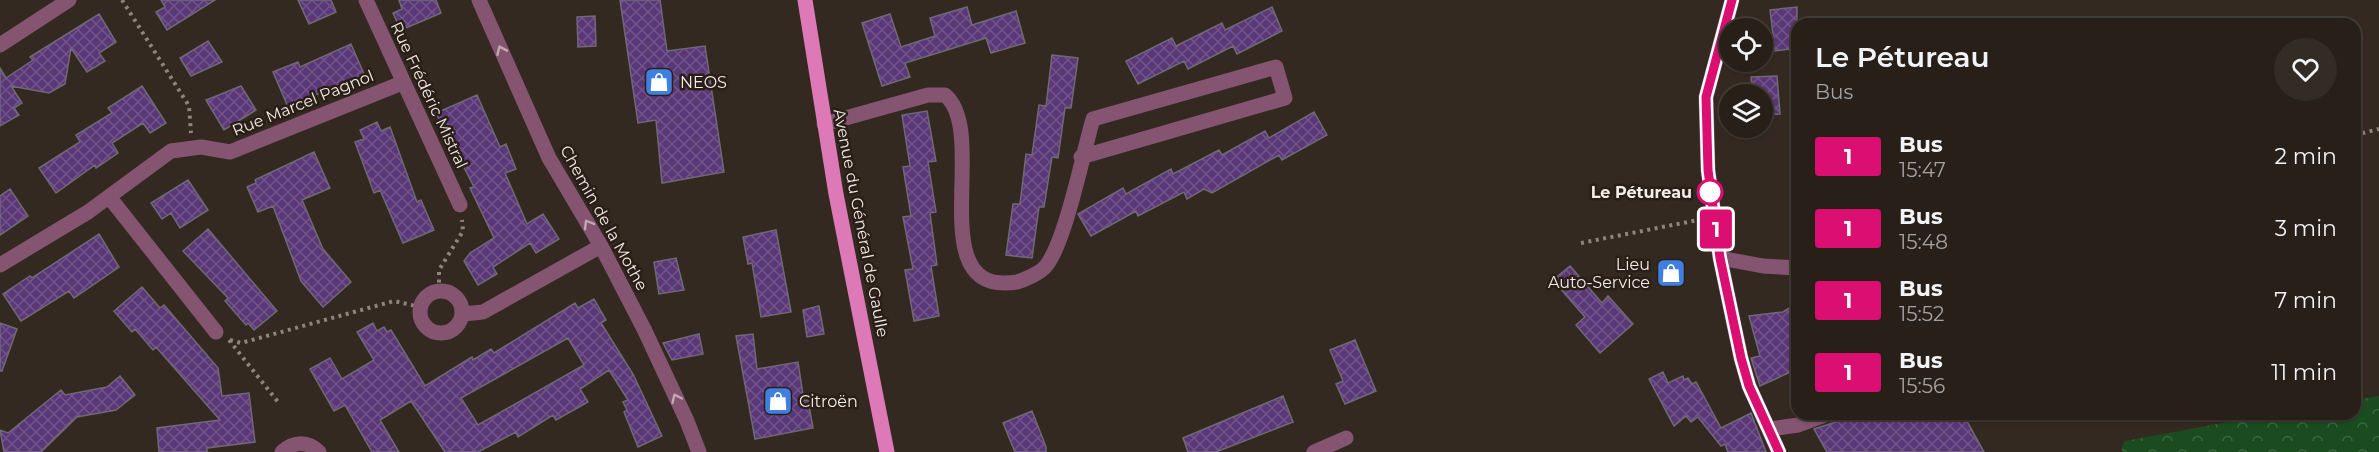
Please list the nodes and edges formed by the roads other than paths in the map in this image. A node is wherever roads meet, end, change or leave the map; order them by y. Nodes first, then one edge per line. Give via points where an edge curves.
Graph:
1 (69, 0) edge
2 (366, 0) edge
3 (479, 0) edge
4 (805, 0) edge
5 (1732, 0) edge
6 (0, 45) edge
7 (402, 83) junction
8 (824, 124) junction
9 (1082, 157) junction
10 (110, 198) junction
11 (460, 205) road end
12 (601, 246) junction
13 (1720, 258) junction
14 (0, 265) edge
15 (1791, 268) edge
16 (463, 314) junction
17 (222, 335) road end
18 (1812, 420) edge
19 (1770, 429) junction
20 (1346, 438) dead end
21 (282, 452) edge
22 (319, 452) edge
23 (699, 452) edge
24 (887, 452) edge
25 (1314, 452) edge
26 (1779, 452) edge

1 - 6 street
2 - 7 street, Rue Frédéric Mistral
12 -> 3 street, Chemin de la Mothe via 549,158
4 - 8 main road, Avenue du Général de Gaulle
5 - 13 street via 1706,97 1708,170
7 - 10 street, Rue Marcel Pagnol via 231,152 201,147 171,151
7 - 11 street, Rue Frédéric Mistral
8 - 9 street via 928,95 945,95 955,103 962,130 962,248 975,272 994,281 1018,282 1044,269 1056,250
8 - 24 main road, Avenue du Général de Gaulle
9 - 9 street via 1093,119 1276,67 1285,98
10 - 14 street, Rue Marcel Pagnol
10 - 17 street
12 - 16 street via 483,312
23 -> 12 street, Chemin de la Mothe
13 - 15 street
13 - 19 street via 1749,386
16 - 16 street via 457,297 439,290 427,296 420,307 422,321 438,333 451,331
18 - 19 street
19 - 26 street
20 - 25 street
21 - 22 street via 299,443

